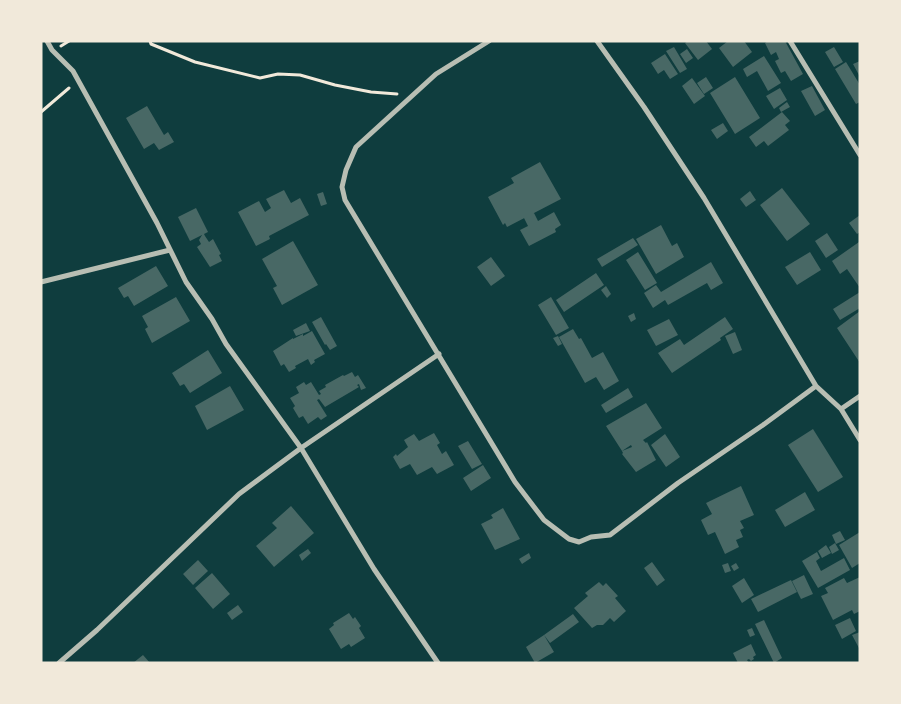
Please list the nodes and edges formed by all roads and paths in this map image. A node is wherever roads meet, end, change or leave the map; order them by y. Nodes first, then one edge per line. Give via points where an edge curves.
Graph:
1 (47, 41) edge
2 (150, 41) edge
3 (489, 41) edge
4 (597, 41) edge
5 (790, 41) edge
6 (77, 78) junction
7 (412, 95) junction
8 (41, 112) edge
9 (860, 155) edge
10 (170, 250) junction
11 (41, 282) edge
12 (439, 354) junction
13 (816, 386) junction
14 (860, 396) edge
15 (842, 408) junction
16 (860, 440) edge
17 (301, 448) junction
18 (59, 663) edge
19 (438, 663) edge

1 - 6 street
2 - 7 path via 150,44 195,62 260,78 278,74 300,75 370,92
3 - 7 street via 436,74
4 - 13 street via 704,198
5 - 9 street
6 - 8 path
6 - 10 street
7 - 12 street via 356,147 342,187 345,200
10 - 11 street
10 - 17 street via 186,282 226,344
12 - 13 street via 515,482 544,520 569,539 579,542 610,535
12 - 17 street
13 - 15 street
14 - 15 street
15 - 16 street
17 - 18 street via 239,494
17 - 19 street via 374,569

